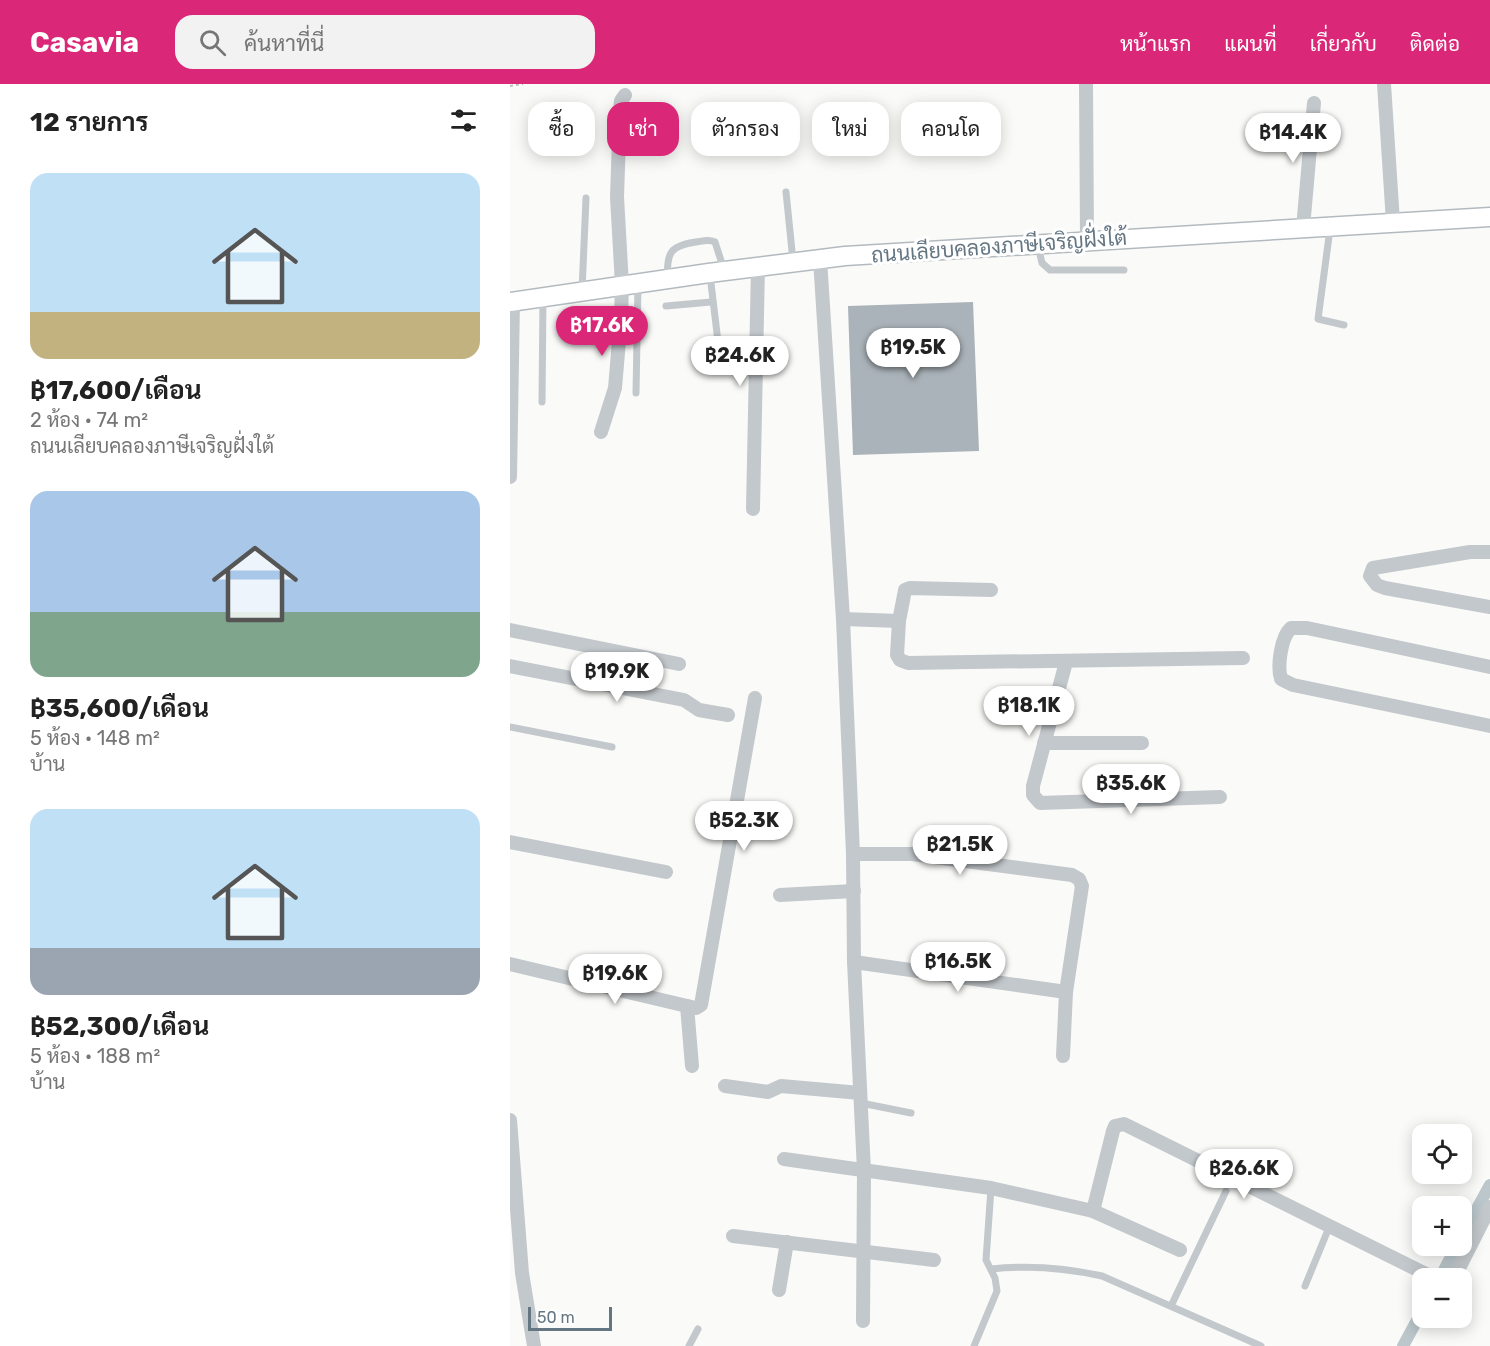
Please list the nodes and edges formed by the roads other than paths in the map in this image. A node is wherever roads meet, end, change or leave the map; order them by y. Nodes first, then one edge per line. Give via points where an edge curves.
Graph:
1 (1086, 84) edge
2 (1384, 84) edge
3 (625, 95) dead end
4 (1314, 103) dead end
5 (786, 192) dead end
6 (586, 198) dead end
7 (1490, 217) edge
8 (1393, 222) junction
9 (1330, 226) junction
10 (1303, 228) junction
11 (1087, 240) junction
12 (1037, 243) junction
13 (820, 260) junction
14 (793, 262) junction
15 (758, 266) junction
16 (1124, 270) dead end
17 (717, 272) junction
18 (667, 279) junction
19 (630, 284) junction
20 (582, 291) junction
21 (543, 297) junction
22 (512, 302) edge
23 (711, 302) junction
24 (666, 306) dead end
25 (1344, 325) dead end
26 (719, 350) dead end
27 (636, 393) dead end
28 (542, 402) dead end
29 (601, 432) dead end
30 (510, 477) edge
31 (753, 508) dead end
32 (1490, 552) edge
33 (991, 590) dead end
34 (1490, 607) edge
35 (843, 619) junction
36 (899, 621) junction
37 (510, 630) edge
38 (1243, 658) dead end
39 (1066, 662) junction
40 (679, 664) dead end
41 (510, 666) edge
42 (1490, 667) edge
43 (755, 698) dead end
44 (728, 715) dead end
45 (1490, 726) edge
46 (510, 727) edge
47 (1044, 743) junction
48 (1142, 743) dead end
49 (612, 747) dead end
50 (1220, 796) dead end
51 (510, 842) edge
52 (854, 854) junction
53 (666, 872) dead end
54 (854, 891) junction
55 (780, 895) dead end
56 (854, 963) junction
57 (510, 964) edge
58 (1066, 992) junction
59 (687, 1006) junction
60 (1062, 1056) dead end
61 (692, 1066) dead end
62 (725, 1086) dead end
63 (860, 1098) junction
64 (911, 1113) dead end
65 (510, 1120) edge
66 (784, 1159) dead end
67 (864, 1171) junction
68 (991, 1188) junction
69 (1226, 1191) dead end
70 (1490, 1207) edge
71 (1093, 1211) junction
72 (1330, 1226) junction
73 (733, 1236) dead end
74 (787, 1242) junction
75 (1180, 1250) dead end
76 (863, 1251) junction
77 (934, 1260) dead end
78 (1414, 1268) edge
79 (1459, 1268) edge
80 (991, 1269) junction
81 (1305, 1286) dead end
82 (779, 1290) dead end
83 (1171, 1306) junction
84 (863, 1321) dead end
85 (698, 1329) dead end
86 (534, 1346) edge
87 (689, 1346) edge
88 (974, 1346) edge
89 (1261, 1346) edge

1 - 11 street
2 - 8 street
3 - 19 street via 620,109 616,197
4 - 10 street
5 - 14 lane
6 - 20 lane
7 - 8 street, ถนนเลียบคลองภาษีเจริญฝั่งใต้
8 - 9 street, ถนนเลียบคลองภาษีเจริญฝั่งใต้
9 - 10 street, ถนนเลียบคลองภาษีเจริญฝั่งใต้
9 - 25 lane via 1318,319
10 - 11 street, ถนนเลียบคลองภาษีเจริญฝั่งใต้
11 - 12 street, ถนนเลียบคลองภาษีเจริญฝั่งใต้
12 - 13 street, ถนนเลียบคลองภาษีเจริญฝั่งใต้
12 - 16 lane via 1042,263 1050,270
13 - 14 street, ถนนเลียบคลองภาษีเจริญฝั่งใต้
13 - 35 street
14 - 15 street, ถนนเลียบคลองภาษีเจริญฝั่งใต้
15 - 17 street, ถนนเลียบคลองภาษีเจริญฝั่งใต้
15 - 31 street
17 - 18 street, ถนนเลียบคลองภาษีเจริญฝั่งใต้
17 - 18 lane via 716,242 692,242 674,247
17 - 23 lane
18 - 19 street, ถนนเลียบคลองภาษีเจริญฝั่งใต้
19 - 20 street, ถนนเลียบคลองภาษีเจริญฝั่งใต้
19 - 27 lane
19 - 29 street via 615,388
20 - 21 street, ถนนเลียบคลองภาษีเจริญฝั่งใต้
21 - 22 street, ถนนเลียบคลองภาษีเจริญฝั่งใต้
21 - 28 lane
22 - 30 street
23 - 24 lane
23 - 26 lane
32 - 34 street via 1373,568 1370,576 1385,588
33 - 36 street via 910,588 903,594
35 - 36 street
35 - 52 street
36 - 39 street via 897,655 908,663
37 - 40 street
38 - 39 street
39 - 47 street
41 - 44 street via 684,700 699,710
42 - 45 street via 1296,627 1285,637 1279,673 1293,685
43 - 59 street via 703,1000 696,1008
46 - 49 lane
47 - 48 street
47 - 50 street via 1033,786 1033,795 1040,802
51 - 53 street
52 - 54 street
52 - 58 street via 912,854 1079,879 1082,886
54 - 55 street
54 - 56 street
56 - 58 street
56 - 63 street
57 - 59 street
58 - 60 street
59 - 61 street
62 - 63 street via 768,1092 780,1086
63 - 64 lane
63 - 67 street
65 - 86 street via 522,1273
66 - 67 street
67 - 68 street
67 - 76 street
68 - 71 street
68 - 80 lane via 986,1260
69 - 83 lane
70 - 79 street
71 - 72 street via 1113,1131 1115,1126 1125,1124
71 - 75 street
72 - 78 street
72 - 81 lane
73 - 74 street
74 - 76 street
74 - 82 street
76 - 77 street
76 - 84 street
80 - 83 lane via 1035,1268 1102,1276
80 - 88 lane via 998,1291
83 - 89 lane
85 - 87 lane

